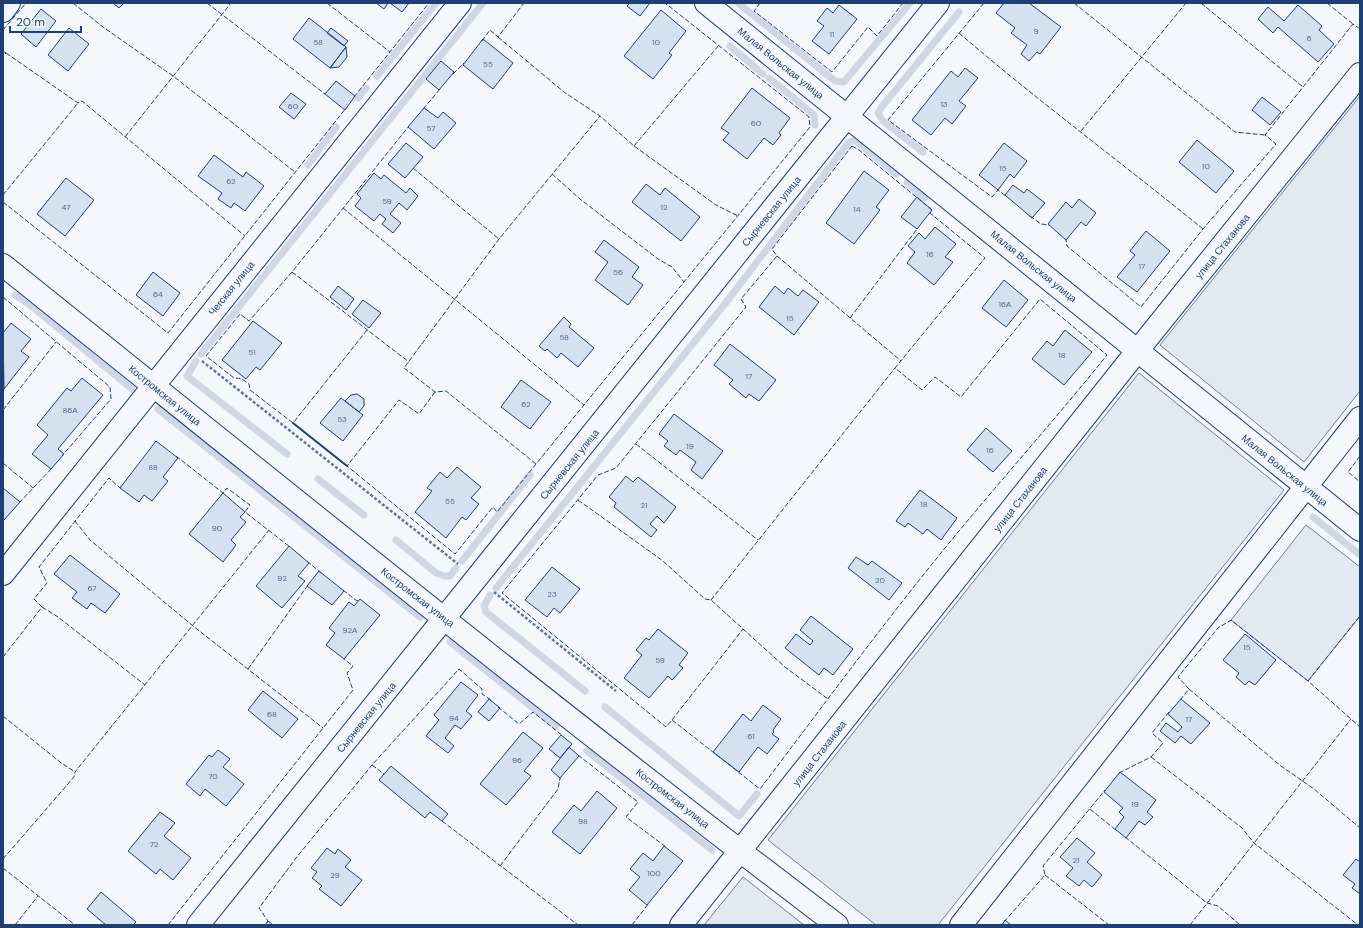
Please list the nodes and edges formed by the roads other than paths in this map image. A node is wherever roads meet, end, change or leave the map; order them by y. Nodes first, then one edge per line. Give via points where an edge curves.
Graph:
1 (9, 3) edge
2 (460, 3) edge
3 (706, 3) edge
4 (938, 3) edge
5 (3, 11) edge
6 (1360, 74) edge
7 (848, 116) junction
8 (3, 265) edge
9 (1138, 350) junction
10 (153, 386) junction
11 (1360, 418) edge
12 (1306, 486) junction
13 (1360, 530) edge
14 (3, 574) edge
15 (445, 618) junction
16 (740, 852) junction
17 (198, 925) edge
18 (681, 925) edge
19 (837, 925) edge
20 (961, 925) edge

1 - 5 street
2 - 10 street, Чегская улица
3 - 7 street, Малая Вольская улица
4 - 7 street, Сырневская улица
6 - 9 street, улица Стаханова
7 - 9 street, Малая Вольская улица
7 - 15 street, Сырневская улица
8 - 10 street, Костромская улица
9 - 12 street, Малая Вольская улица
9 - 16 street, улица Стаханова
10 - 14 street, Чегская улица
10 - 15 street, Костромская улица
11 - 12 street
12 - 13 street, Малая Вольская улица
12 - 20 street
15 - 16 street, Костромская улица
15 - 17 street, Сырневская улица
16 - 18 street, улица Стаханова
16 - 19 street, Костромская улица

